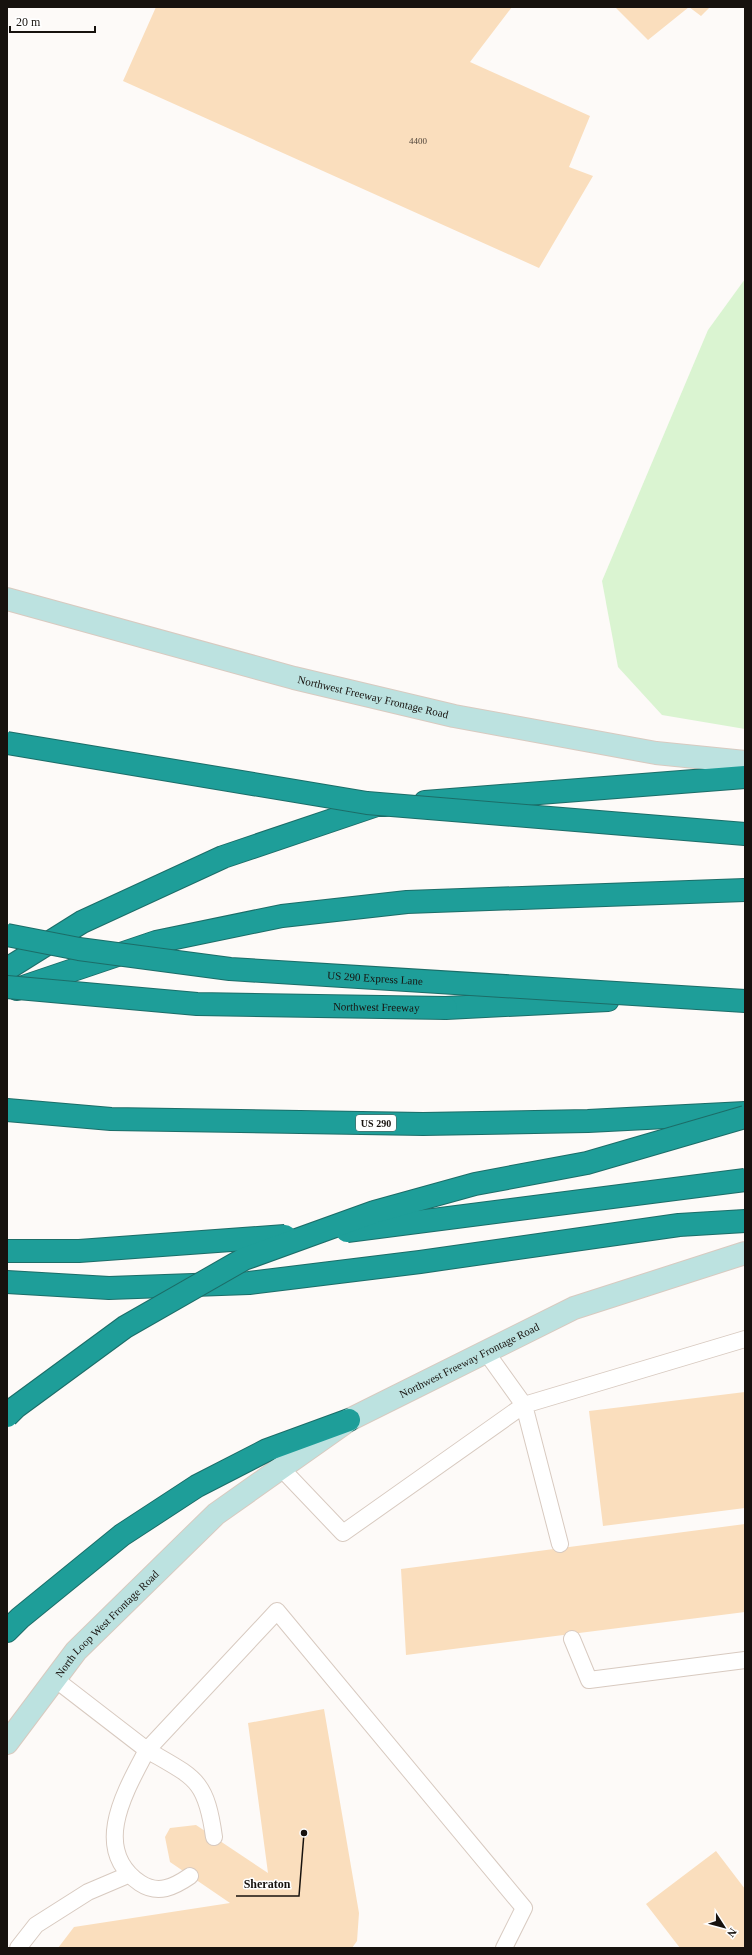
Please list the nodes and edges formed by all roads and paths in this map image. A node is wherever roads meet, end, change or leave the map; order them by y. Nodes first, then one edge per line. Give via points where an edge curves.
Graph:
1 (7, 599) edge
2 (7, 744) edge
3 (745, 762) edge
4 (745, 777) edge
5 (745, 834) edge
6 (745, 890) edge
7 (7, 934) edge
8 (7, 969) edge
9 (7, 987) edge
10 (745, 991) edge
11 (7, 993) edge
12 (745, 1001) edge
13 (7, 1110) edge
14 (745, 1113) edge
15 (745, 1117) edge
16 (745, 1180) edge
17 (745, 1221) edge
18 (7, 1251) edge
19 (745, 1253) edge
20 (7, 1282) edge
21 (745, 1339) edge
22 (486, 1352) junction
23 (524, 1405) junction
24 (7, 1416) edge
25 (349, 1420) junction
26 (281, 1468) junction
27 (216, 1514) joint
28 (560, 1544) dead end
29 (7, 1631) edge
30 (572, 1639) dead end
31 (745, 1660) edge
32 (55, 1679) junction
33 (7, 1743) edge
34 (147, 1750) junction
35 (214, 1837) dead end
36 (128, 1875) junction
37 (190, 1876) dead end
38 (18, 1948) edge
39 (504, 1948) edge

1 - 3 main road, Northwest Freeway Frontage Road via 294,678 454,716 656,753
2 - 5 highway, bridge via 367,803
4 - 8 highway via 377,805 222,857 82,922
6 - 11 highway via 406,902 282,916 156,942
7 - 12 highway, US 290 Express Lane, bridge via 78,949 230,969
9 - 10 highway, Northwest Freeway, bridge via 197,1004 446,1008 706,996
13 - 14 highway, US 290 via 111,1119 424,1124 588,1121
15 - 24 highway, bridge via 587,1163 475,1184 374,1212 244,1259 125,1327
16 - 18 highway, bridge via 357,1230 214,1243 79,1251
17 - 20 highway via 679,1225 420,1262 249,1283 109,1288
19 - 22 main road, Northwest Freeway Frontage Road via 574,1308
21 - 23 lane
22 - 23 lane
22 - 25 main road, Northwest Freeway Frontage Road
23 - 26 lane via 343,1533
23 - 28 lane
25 - 26 main road, Northwest Freeway Frontage Road
25 - 29 highway via 268,1450 197,1486 122,1535
26 - 27 main road, Northwest Freeway Frontage Road
27 - 32 main road, North Loop West Frontage Road via 76,1651
30 - 31 lane via 589,1680
32 - 33 main road, North Loop West Frontage Road
32 - 34 lane
34 - 35 lane via 187,1773 202,1789 210,1810
34 - 36 lane via 129,1784 116,1819 116,1853
34 - 39 lane via 277,1611 524,1908
36 - 37 lane via 147,1887 161,1889 175,1886
36 - 38 lane via 88,1892 36,1924

